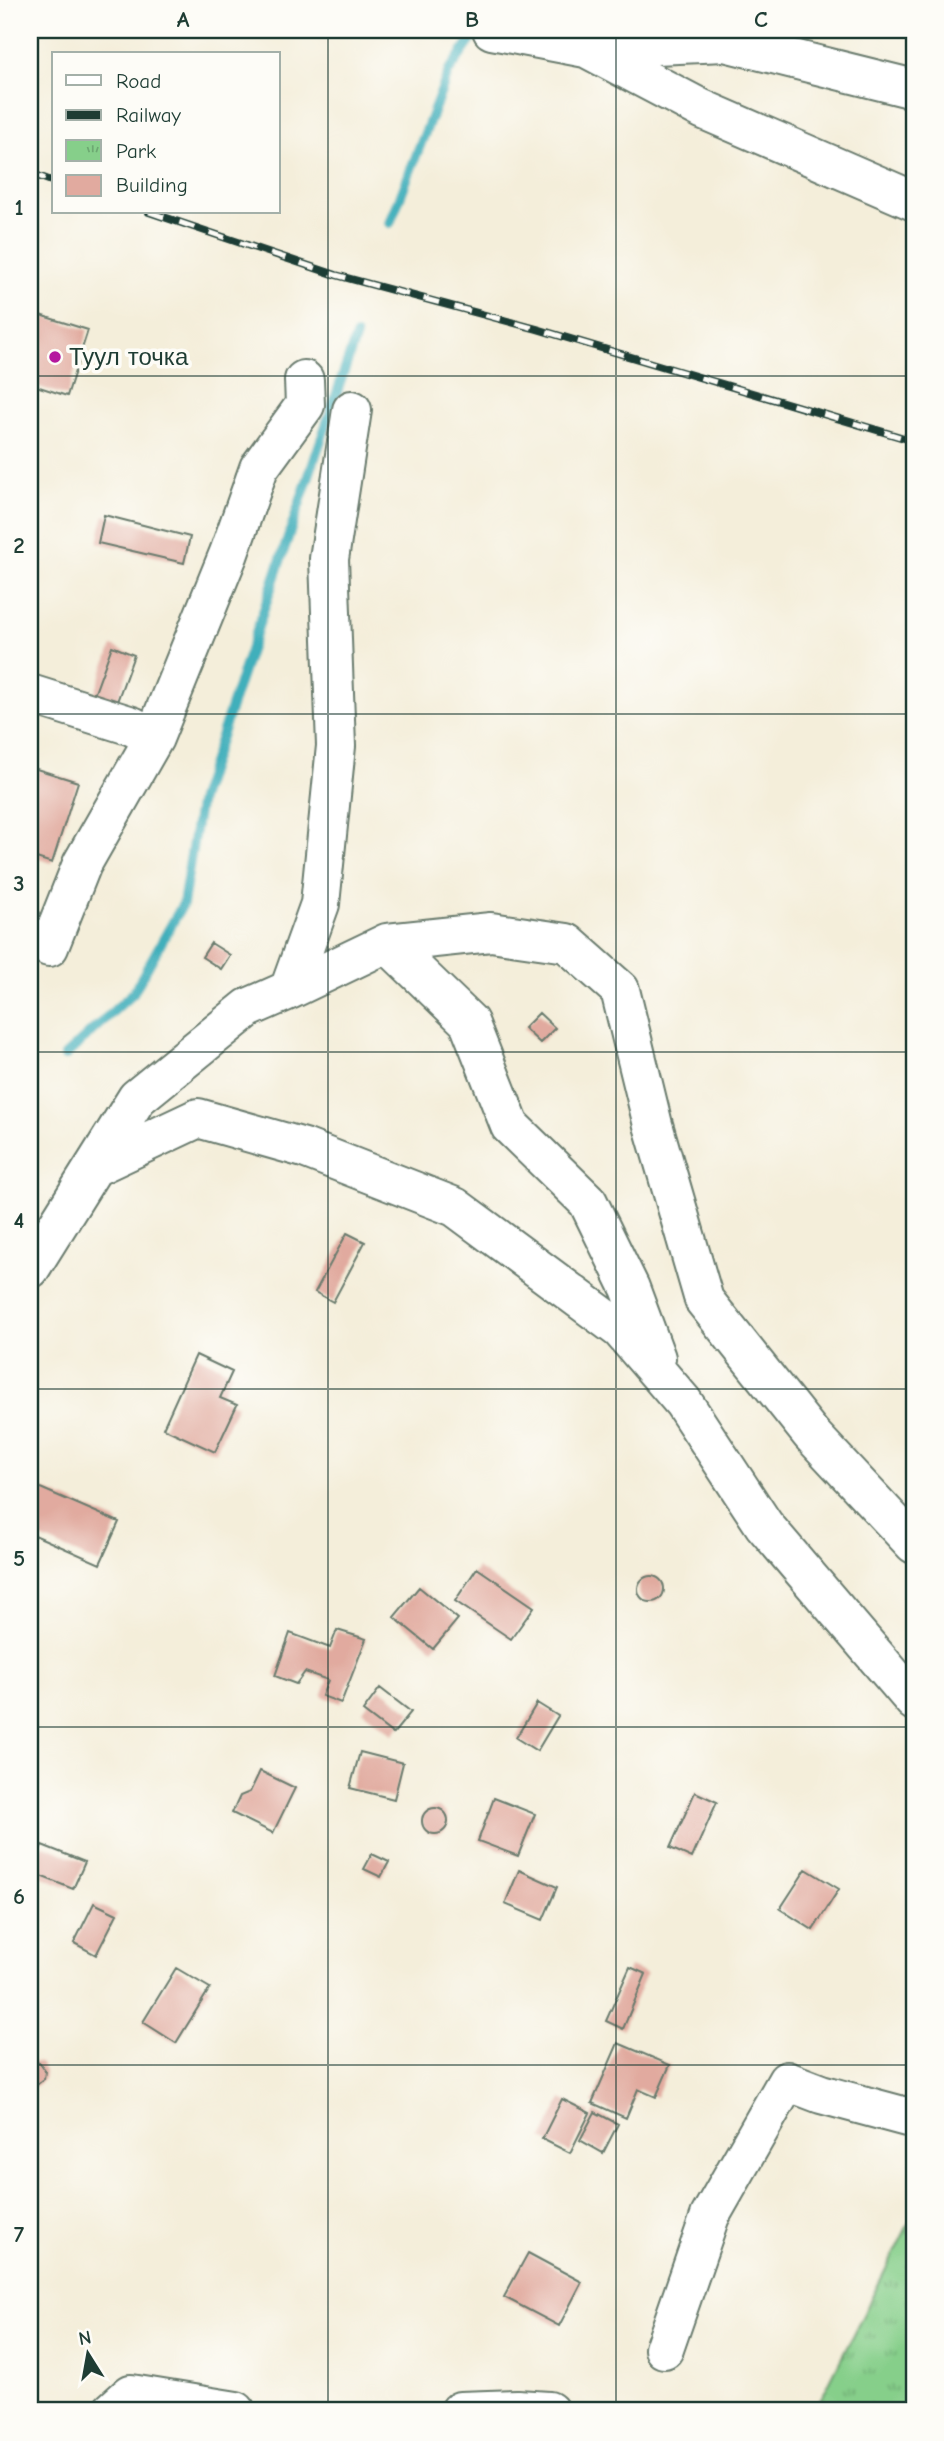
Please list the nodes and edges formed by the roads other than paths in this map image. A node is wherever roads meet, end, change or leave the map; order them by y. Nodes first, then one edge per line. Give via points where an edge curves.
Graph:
1 (495, 30) edge
2 (586, 48) junction
3 (914, 89) edge
4 (914, 201) edge
5 (304, 380) dead end
6 (352, 410) dead end
7 (30, 694) edge
8 (154, 738) junction
9 (387, 943) junction
10 (36, 948) edge
11 (289, 990) junction
12 (94, 1167) junction
13 (30, 1269) edge
14 (664, 1381) junction
15 (914, 1544) edge
16 (914, 1701) edge
17 (914, 2119) edge
18 (664, 2349) dead end
19 (112, 2411) edge
20 (236, 2411) edge
21 (460, 2411) edge
22 (549, 2411) edge

1 - 2 street
2 - 3 street via 725,42
2 - 4 street via 702,109
5 - 8 street via 305,405 259,468
6 - 11 street via 329,559 335,746 320,904
7 - 8 street via 132,726
8 - 10 street
9 - 11 street
9 - 14 street via 469,1022 510,1126 588,1202 630,1288
9 - 15 street via 491,932 567,943 620,990 704,1300 811,1434
11 - 12 street via 248,1008 137,1098
12 - 13 street
12 - 14 street via 198,1118 304,1148 455,1207 621,1331
14 - 16 street via 683,1402 764,1525
17 - 18 street via 787,2081 710,2216
19 - 20 street via 131,2394
21 - 22 street

